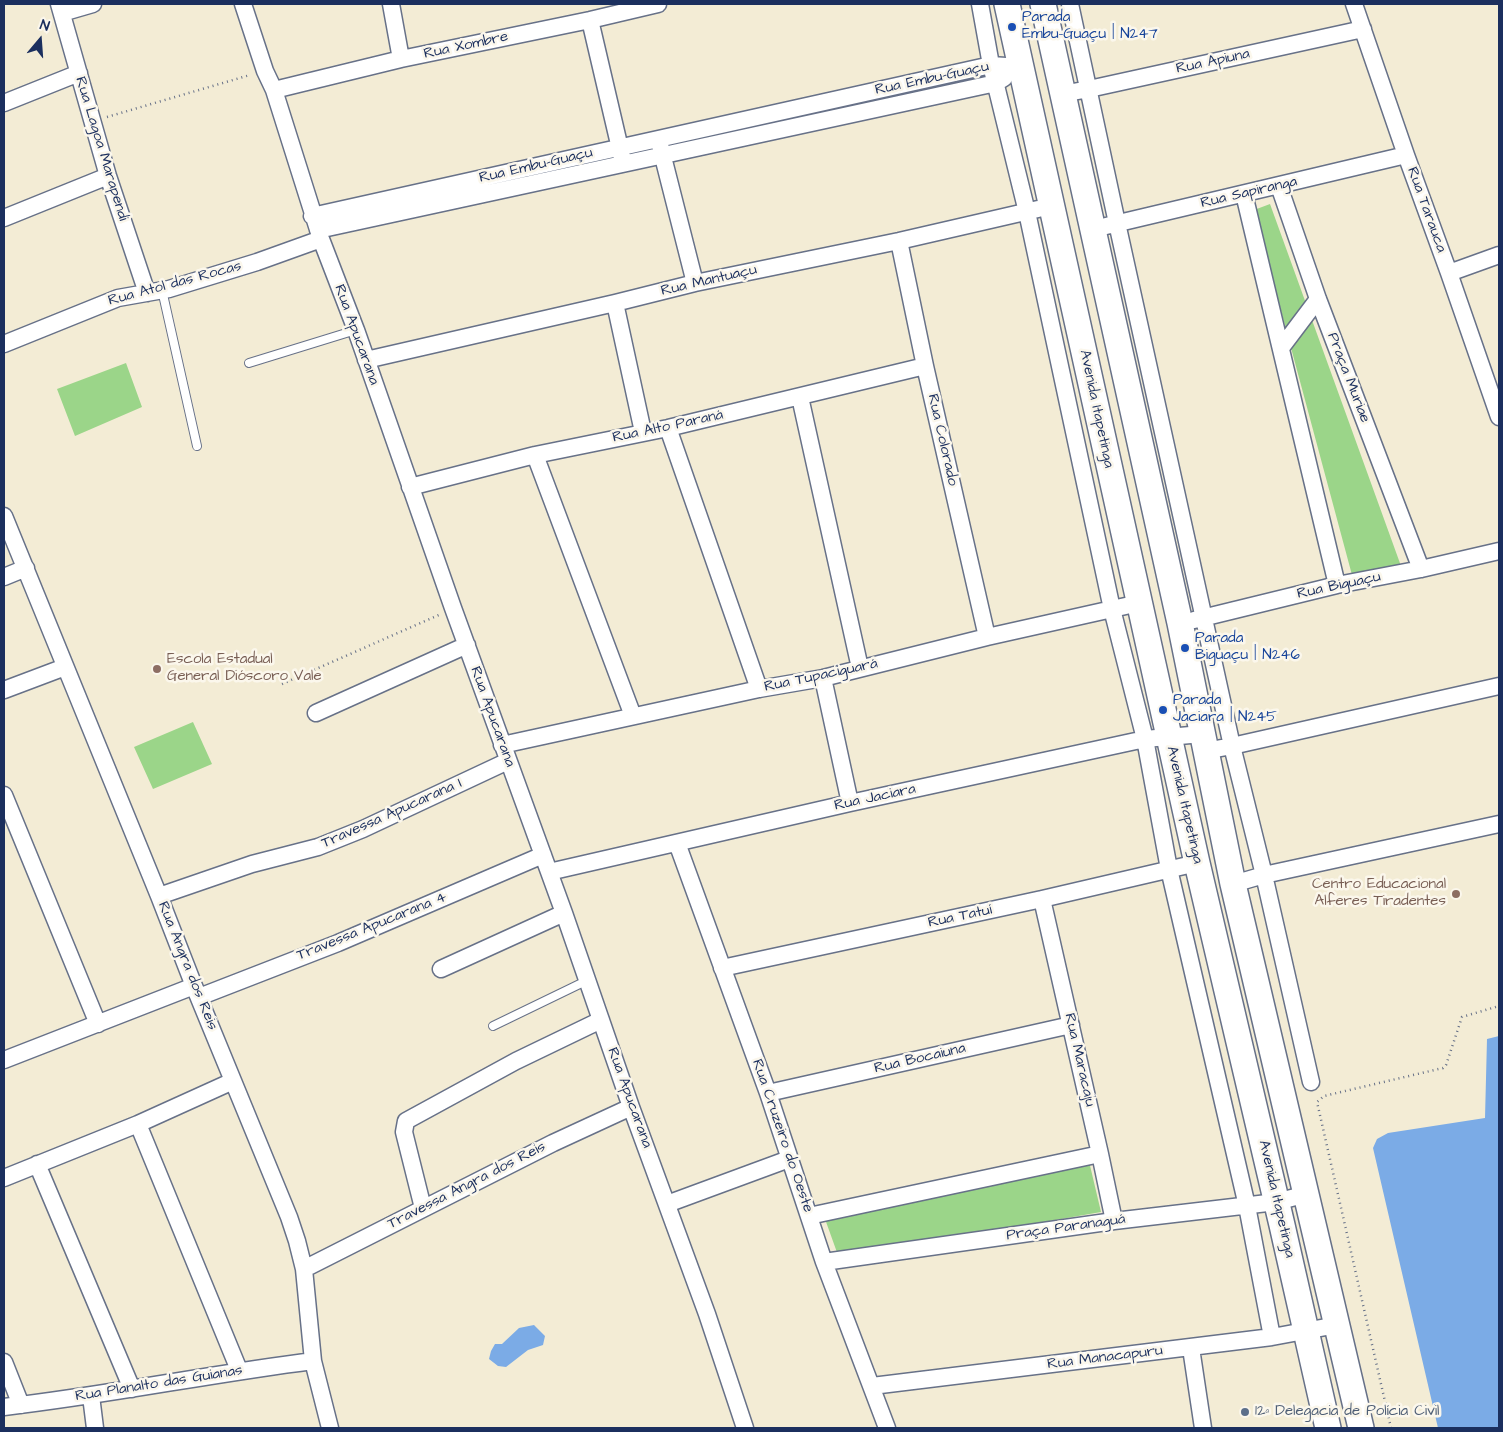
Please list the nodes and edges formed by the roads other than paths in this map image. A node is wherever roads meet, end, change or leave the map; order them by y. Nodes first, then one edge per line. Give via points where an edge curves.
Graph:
1 (93, 4) edge
2 (243, 4) edge
3 (391, 4) edge
4 (658, 4) edge
5 (980, 4) edge
6 (1007, 4) edge
7 (1043, 4) edge
8 (1070, 4) edge
9 (1354, 4) edge
10 (60, 8) edge
11 (590, 20) junction
12 (1363, 29) junction
13 (401, 59) junction
14 (1055, 60) junction
15 (991, 65) junction
16 (1021, 67) junction
17 (79, 73) junction
18 (996, 83) junction
19 (1089, 89) junction
20 (274, 90) junction
21 (1062, 94) junction
22 (4, 103) edge
23 (658, 138) junction
24 (620, 147) junction
25 (1406, 155) junction
26 (662, 156) junction
27 (624, 164) junction
28 (108, 176) junction
29 (1279, 186) junction
30 (1244, 194) junction
31 (1052, 206) junction
32 (1027, 212) junction
33 (4, 218) edge
34 (1117, 223) junction
35 (317, 228) junction
36 (1092, 230) junction
37 (899, 241) junction
38 (1499, 255) edge
39 (1449, 273) junction
40 (695, 283) junction
41 (154, 292) junction
42 (1318, 299) junction
43 (615, 303) junction
44 (356, 330) junction
45 (1116, 336) junction
46 (4, 344) edge
47 (1082, 344) junction
48 (1281, 348) junction
49 (366, 360) junction
50 (249, 363) dead end
51 (925, 366) junction
52 (800, 397) junction
53 (1499, 417) edge
54 (668, 428) junction
55 (643, 432) junction
56 (197, 446) dead end
57 (535, 455) junction
58 (410, 487) junction
59 (4, 516) edge
60 (1499, 551) edge
61 (26, 568) junction
62 (1421, 569) junction
63 (4, 577) edge
64 (1337, 585) junction
65 (1139, 603) junction
66 (1112, 609) junction
67 (1205, 619) junction
68 (1180, 623) junction
69 (987, 637) junction
70 (467, 645) junction
71 (65, 667) junction
72 (860, 668) junction
73 (823, 678) junction
74 (1499, 686) edge
75 (759, 689) junction
76 (4, 690) edge
77 (316, 713) dead end
78 (633, 716) junction
79 (1157, 738) junction
80 (1203, 743) junction
81 (1232, 746) junction
82 (505, 753) junction
83 (4, 795) edge
84 (850, 803) junction
85 (1499, 824) edge
86 (677, 843) junction
87 (543, 856) junction
88 (1197, 863) junction
89 (1170, 869) junction
90 (549, 872) junction
91 (1264, 876) junction
92 (1233, 884) junction
93 (159, 896) junction
94 (1042, 899) junction
95 (564, 913) junction
96 (722, 968) junction
97 (441, 969) dead end
98 (588, 980) junction
99 (196, 991) junction
100 (601, 1020) junction
101 (98, 1024) junction
102 (1072, 1025) junction
103 (492, 1026) dead end
104 (4, 1060) edge
105 (233, 1081) junction
106 (1311, 1082) dead end
107 (768, 1093) junction
108 (631, 1107) junction
109 (138, 1124) junction
110 (1100, 1154) junction
111 (789, 1159) junction
112 (37, 1164) junction
113 (4, 1178) edge
114 (1307, 1194) junction
115 (1276, 1202) junction
116 (667, 1204) junction
117 (1247, 1206) junction
118 (423, 1208) junction
119 (810, 1216) junction
120 (1114, 1221) junction
121 (824, 1262) junction
122 (304, 1269) junction
123 (1337, 1324) junction
124 (1306, 1332) junction
125 (1272, 1337) junction
126 (1191, 1348) junction
127 (313, 1361) junction
128 (4, 1362) edge
129 (239, 1370) junction
130 (872, 1386) junction
131 (132, 1389) junction
132 (90, 1396) junction
133 (21, 1405) junction
134 (4, 1407) edge
135 (95, 1428) edge
136 (330, 1428) edge
137 (745, 1428) edge
138 (887, 1428) edge
139 (1203, 1428) edge
140 (1328, 1428) edge
141 (1361, 1428) edge

1 - 10 street
2 - 20 street, Rua Apucarana
3 - 13 street
4 - 11 street, Rua Xombre
5 - 15 street, Avenida Itapetinga
6 - 16 main road, Avenida Itapetinga
7 - 14 main road, Avenida Itapetinga
8 - 19 street
9 - 12 street, Rua Tarauca
10 - 17 street, Rua Lagoa Marapendi
11 - 13 street, Rua Xombre
11 - 24 street
12 - 19 street, Rua Apiuna
12 - 25 street, Rua Tarauca
13 - 20 street, Rua Xombre
14 - 16 main road
14 - 21 main road, Avenida Itapetinga
15 - 16 street, Rua Embu-Guaçu
15 - 18 street, Avenida Itapetinga
15 - 23 street, Rua Embu-Guaçu
16 - 18 street, Rua Embu-Guaçu
16 - 31 main road, Avenida Itapetinga
17 - 22 street
17 - 28 street, Rua Lagoa Marapendi
18 - 26 street, Rua Embu-Guaçu
18 - 32 street, Avenida Itapetinga
19 - 21 street, Rua Apiuna
19 - 34 street
20 - 35 street, Rua Apucarana
21 - 36 main road, Avenida Itapetinga
23 - 24 street, Rua Embu-Guaçu
23 - 26 street
24 - 27 street
24 - 35 street, Rua Embu-Guaçu
25 - 29 street, Rua Sapiranga
25 - 39 street, Rua Tarauca
26 - 27 street, Rua Embu-Guaçu
26 - 40 street
27 - 35 street, Rua Embu-Guaçu
28 - 33 street
28 - 41 street, Rua Lagoa Marapendi
29 - 30 street, Rua Sapiranga
29 - 42 street, Praça Muriae
30 - 34 street, Rua Sapiranga
30 - 48 street
31 - 32 street, Rua Mantuaçu
31 - 47 main road, Avenida Itapetinga
32 - 37 street, Rua Mantuaçu
32 - 66 street, Avenida Itapetinga
34 - 36 street, Rua Sapiranga
34 - 67 street
35 - 41 street, Rua Atol das Rocas via 257,262
35 - 44 street, Rua Apucarana
36 - 45 main road, Avenida Itapetinga
37 - 40 street, Rua Mantuaçu
37 - 51 street, Rua Colorado
38 - 39 street
39 - 53 street, Rua Tarauca
40 - 43 street, Rua Mantuaçu
41 - 46 street, Rua Atol das Rocas via 118,298
41 - 56 lane
42 - 48 street
42 - 62 street, Praça Muriae
43 - 49 street, Rua Mantuaçu
43 - 55 street
44 - 49 street, Rua Apucarana
44 - 50 lane
45 - 47 main road
45 - 68 main road, Avenida Itapetinga
47 - 65 main road, Avenida Itapetinga
48 - 64 street
49 - 58 street, Rua Apucarana
51 - 52 street, Rua Alto Paraná
51 - 69 street, Rua Colorado
52 - 54 street, Rua Alto Paraná
52 - 72 street
54 - 55 street, Rua Alto Paraná
54 - 75 street
55 - 57 street, Rua Alto Paraná
57 - 58 street, Rua Alto Paraná
57 - 78 street
58 - 70 street, Rua Apucarana
59 - 61 street, Rua Angra dos Reis
60 - 62 street, Rua Biguaçu
61 - 63 street
61 - 71 street, Rua Angra dos Reis
62 - 64 street, Rua Biguaçu
64 - 67 street, Rua Biguaçu
65 - 66 street, Rua Tupaciguará
65 - 79 main road, Avenida Itapetinga
66 - 69 street, Rua Tupaciguará
66 - 79 street, Avenida Itapetinga
67 - 68 street, Rua Biguaçu
67 - 81 street
68 - 80 main road, Avenida Itapetinga
69 - 72 street, Rua Tupaciguará
70 - 77 street
70 - 82 street, Rua Apucarana
71 - 76 street
71 - 93 street, Rua Angra dos Reis
72 - 73 street, Rua Tupaciguará
73 - 75 street, Rua Tupaciguará
73 - 84 street
74 - 81 street, Rua Jaciara
75 - 78 street, Rua Tupaciguará
78 - 82 street, Rua Tupaciguará
79 - 80 street, Rua Jaciara
79 - 84 street, Rua Jaciara
79 - 88 main road, Avenida Itapetinga
79 - 89 street, Avenida Itapetinga
80 - 81 street, Rua Jaciara
80 - 92 main road, Avenida Itapetinga
81 - 91 street
82 - 87 street, Rua Apucarana
82 - 93 street, Travessa Apucarana I via 363,829 318,847 252,864
83 - 101 street
84 - 86 street, Rua Jaciara
85 - 91 street
86 - 90 street, Rua Jaciara
86 - 96 street, Rua Cruzeiro do Oeste
87 - 90 street, Rua Apucarana
87 - 99 street, Travessa Apucarana 4 via 338,942
88 - 89 street, Rua Tatuí
88 - 115 main road, Avenida Itapetinga
89 - 94 street, Rua Tatuí
89 - 117 street, Avenida Itapetinga
90 - 95 street, Rua Apucarana
91 - 92 street
91 - 106 street
92 - 114 main road, Avenida Itapetinga
93 - 99 street, Rua Angra dos Reis
94 - 96 street, Rua Tatuí
94 - 102 street, Rua Maracaju
95 - 97 street
95 - 98 street, Rua Apucarana
96 - 107 street, Rua Cruzeiro do Oeste
98 - 100 street, Rua Apucarana
98 - 103 lane
99 - 101 street, Travessa Apucarana 4
99 - 105 street, Rua Angra dos Reis
100 - 108 street, Rua Apucarana
100 - 118 street via 408,1119 404,1132
101 - 104 street, Travessa Apucarana 4
102 - 107 street, Rua Bocaiuna
102 - 110 street, Rua Maracaju
105 - 109 street
105 - 122 street, Rua Angra dos Reis via 289,1217
107 - 111 street, Rua Cruzeiro do Oeste
108 - 116 street, Rua Apucarana
108 - 118 street, Travessa Angra dos Reis
109 - 112 street
109 - 129 street
110 - 119 street
110 - 120 street, Rua Maracaju
111 - 116 street
111 - 119 street, Rua Cruzeiro do Oeste
112 - 113 street
112 - 131 street
114 - 115 street, Praça Paranaguá
114 - 123 main road, Avenida Itapetinga
115 - 117 street, Praça Paranaguá
115 - 124 main road, Avenida Itapetinga
116 - 137 street, Rua Apucarana
117 - 120 street, Praça Paranaguá
117 - 125 street, Avenida Itapetinga
118 - 122 street, Travessa Angra dos Reis
119 - 121 street, Rua Cruzeiro do Oeste
120 - 121 street, Praça Paranaguá
121 - 130 street, Rua Cruzeiro do Oeste
122 - 127 street, Rua Angra dos Reis
123 - 124 street, Rua Manacapuru
123 - 141 main road, Avenida Itapetinga
124 - 125 street, Rua Manacapuru
124 - 140 main road, Avenida Itapetinga
125 - 126 street, Rua Manacapuru
126 - 130 street, Rua Manacapuru
126 - 139 street
127 - 129 street, Rua Planalto das Guianas
127 - 136 street, Rua Angra dos Reis
128 - 133 street
129 - 131 street, Rua Planalto das Guianas
130 - 138 street, Rua Cruzeiro do Oeste
131 - 132 street, Rua Planalto das Guianas
132 - 133 street, Rua Planalto das Guianas
132 - 135 street
133 - 134 street, Rua Planalto das Guianas

